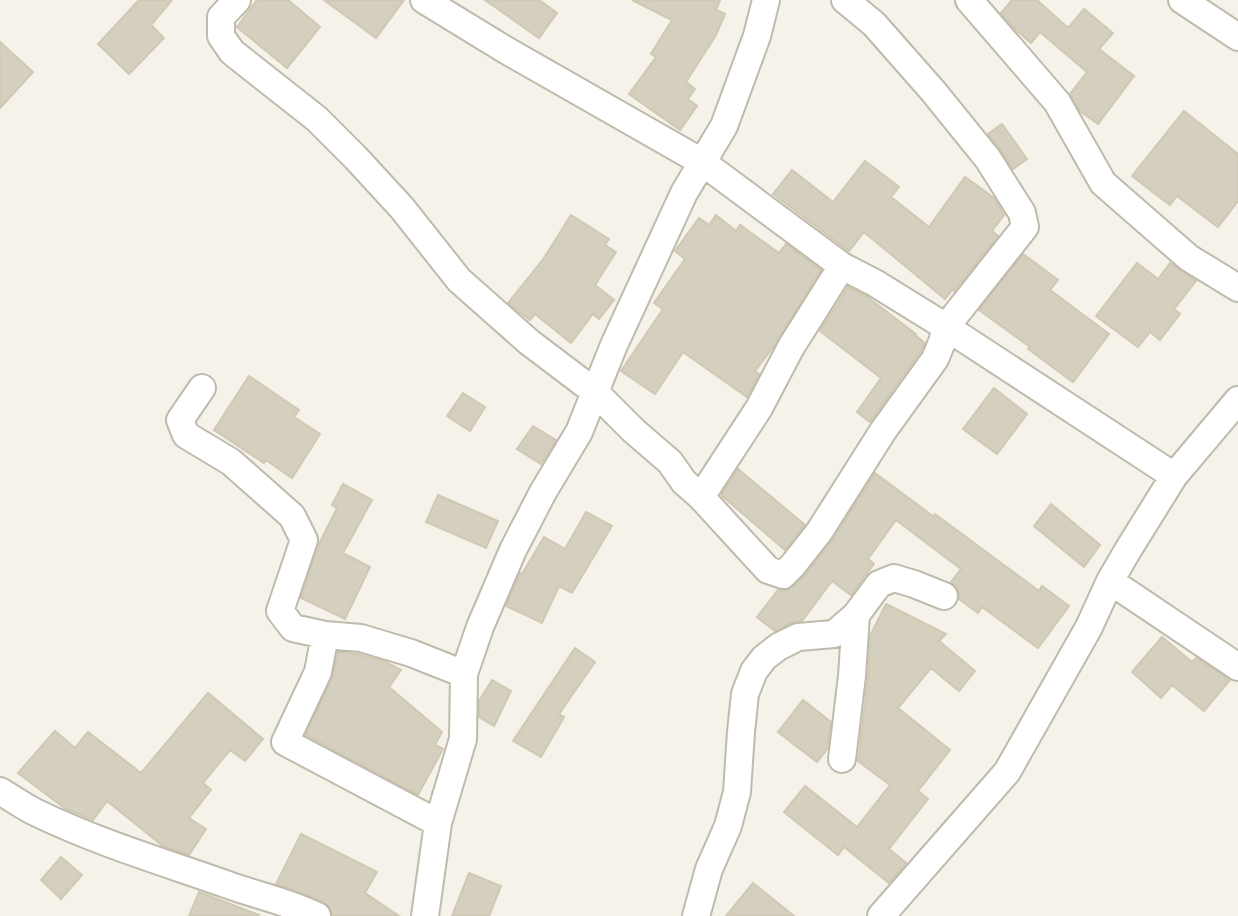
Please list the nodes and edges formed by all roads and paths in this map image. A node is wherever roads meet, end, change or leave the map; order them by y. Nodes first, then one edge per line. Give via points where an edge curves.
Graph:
1 (237, 0) edge
2 (424, 0) edge
3 (766, 0) edge
4 (845, 0) edge
5 (969, 0) edge
6 (1182, 0) edge
7 (1238, 37) edge
8 (702, 162) junction
9 (842, 265) junction
10 (1238, 288) edge
11 (946, 327) junction
12 (202, 388) dead end
13 (595, 392) junction
14 (1238, 400) edge
15 (1174, 476) junction
16 (701, 497) junction
17 (1110, 581) junction
18 (943, 596) dead end
19 (856, 615) junction
20 (325, 635) junction
21 (1238, 667) edge
22 (464, 674) junction
23 (842, 759) dead end
24 (0, 791) edge
25 (438, 823) junction
26 (287, 909) edge
27 (317, 916) edge
28 (425, 916) edge
29 (696, 916) edge
30 (881, 916) edge

1 - 13 street via 221,17 221,36 232,52 317,119 356,158 459,281
2 - 8 street
3 - 8 street via 724,126
4 - 11 street via 874,24 933,91 988,159 1022,213 1025,227
5 - 10 street via 1057,102 1103,183 1189,258
6 - 7 street
8 - 9 street
8 - 13 street via 667,228
9 - 11 street
9 - 16 street
11 - 15 street
11 - 16 street via 935,359 819,532 782,575 768,570
12 - 20 street via 180,420 186,435 231,462 292,516 304,540 280,611 293,628
13 - 16 street
13 - 22 street via 579,432 513,550
14 - 15 street
15 - 17 street
17 - 21 street
17 - 30 street via 1007,772
18 - 19 street via 894,578 879,584
19 - 23 street
19 - 29 street via 834,634 798,637 778,647 754,671 745,694 737,792
20 - 22 street via 361,638
20 - 25 street via 317,672 285,742
22 - 25 street via 463,739
24 - 26 street via 85,833
25 - 28 street
26 - 27 street

